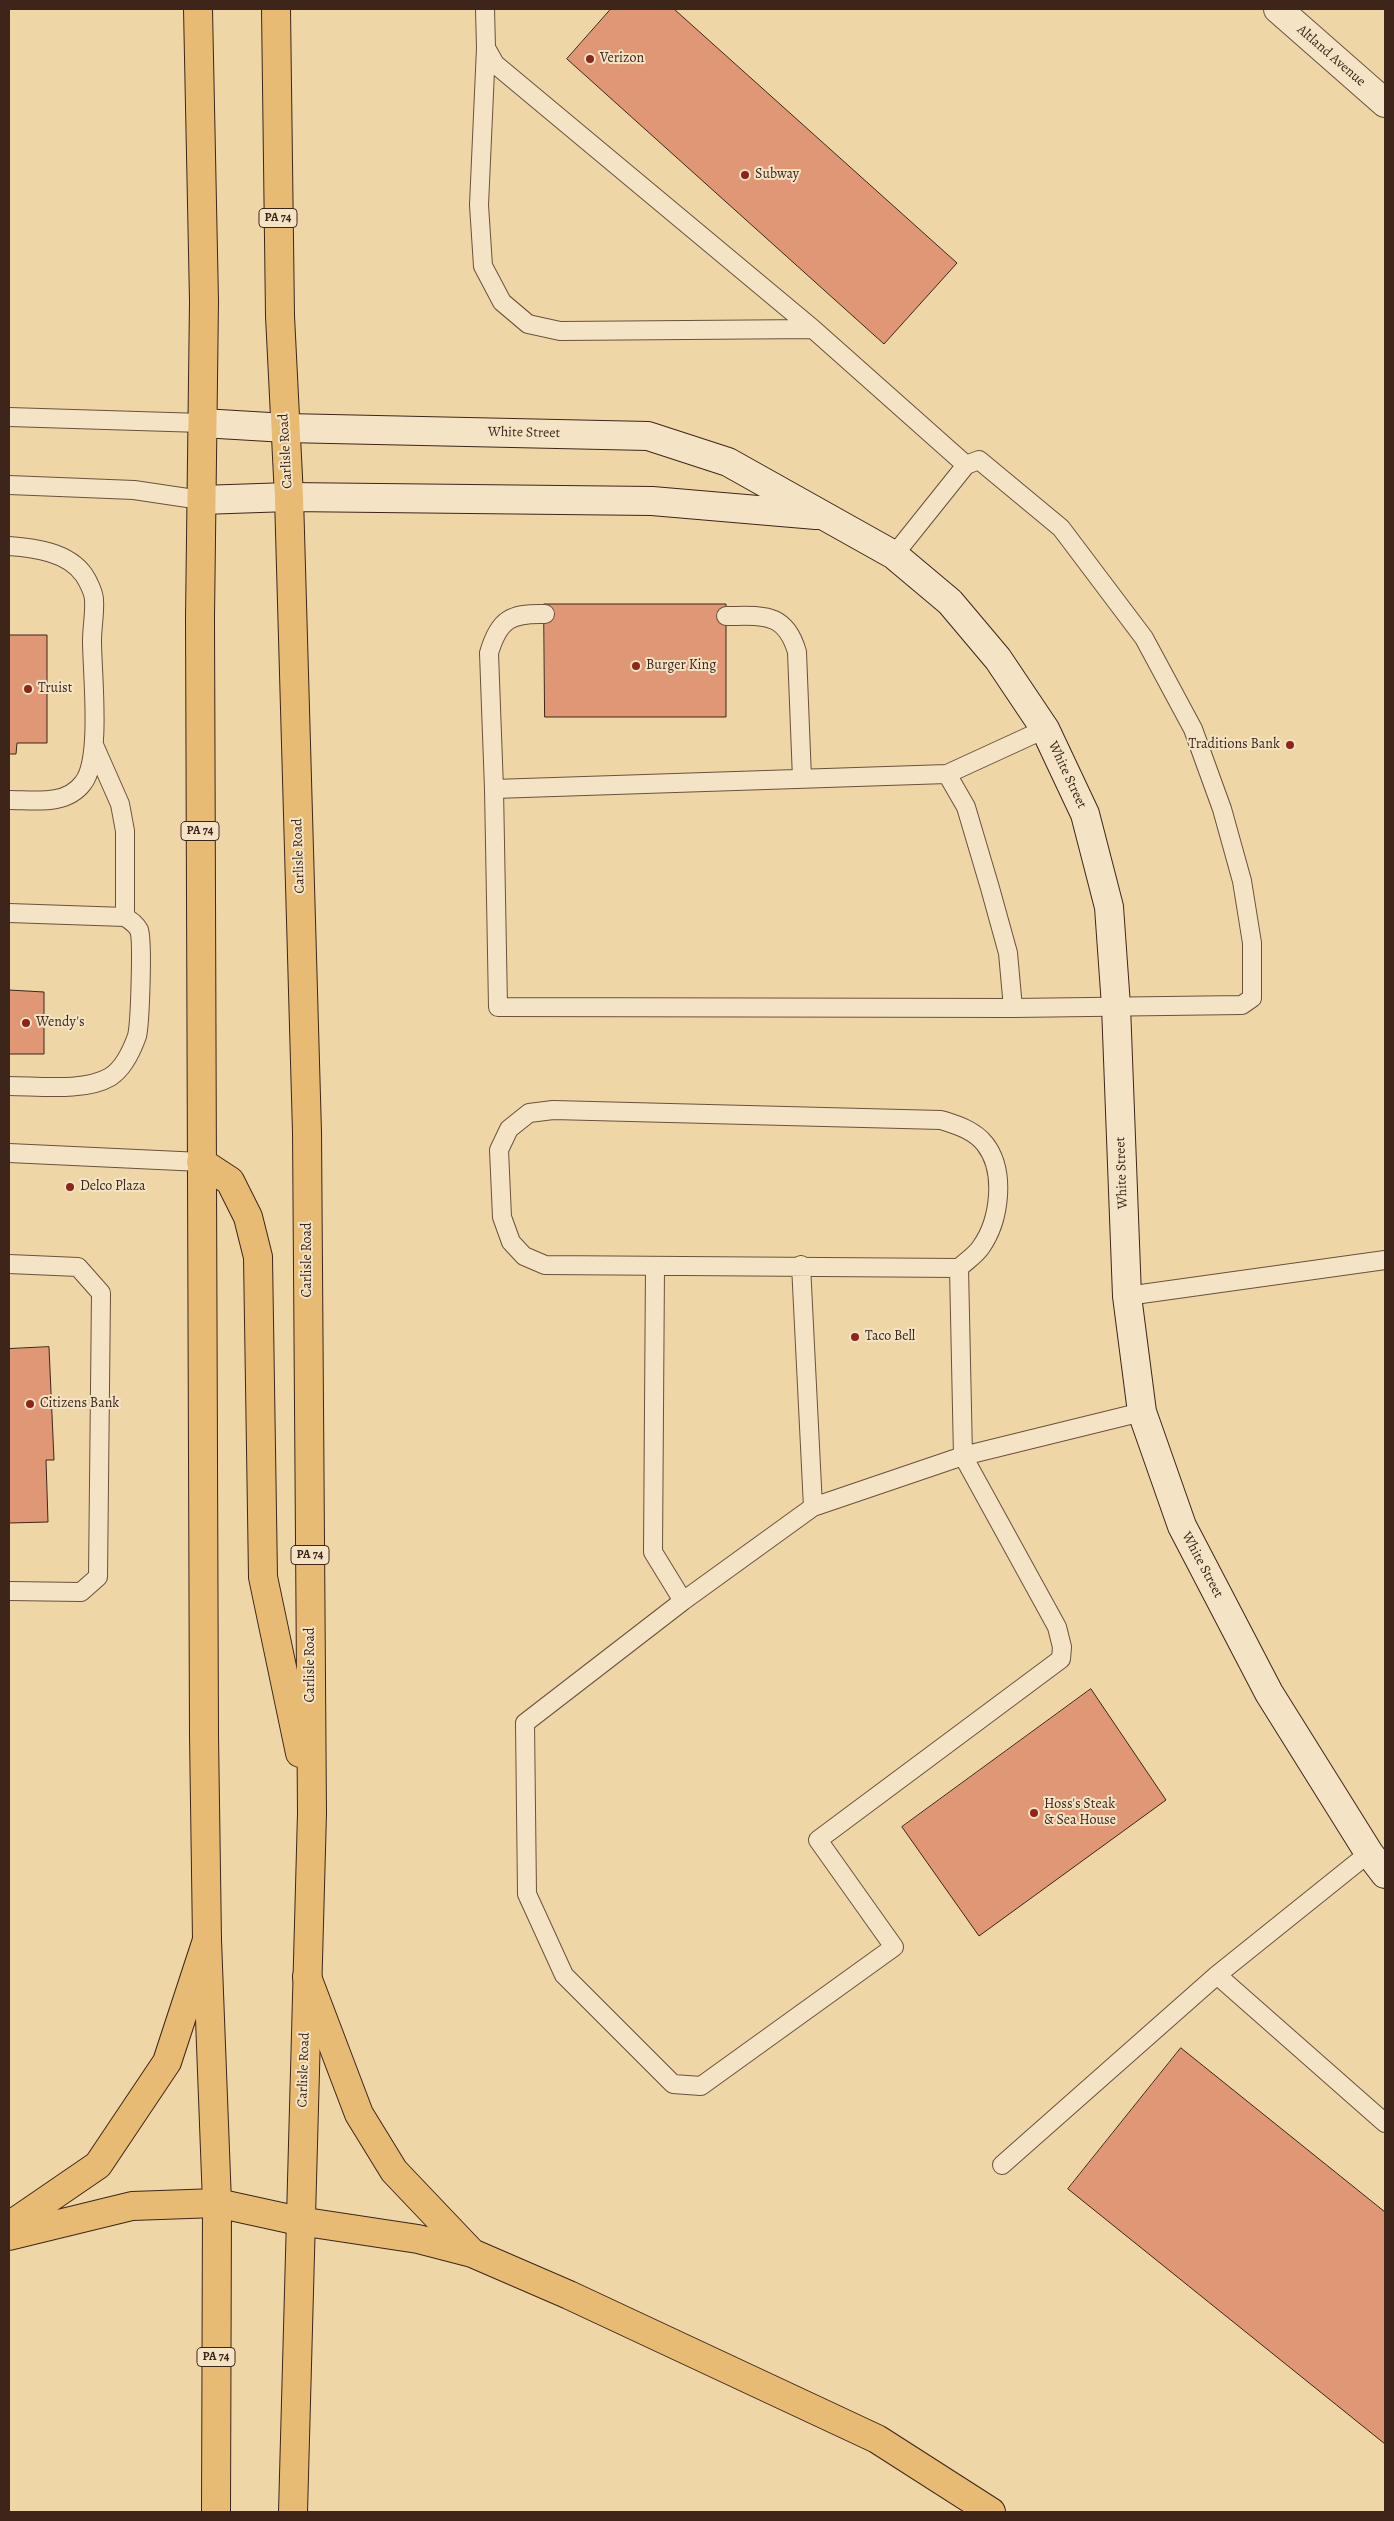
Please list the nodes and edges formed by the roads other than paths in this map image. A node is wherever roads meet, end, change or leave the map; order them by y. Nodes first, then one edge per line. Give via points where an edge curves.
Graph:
1 (198, 9) edge
2 (276, 9) edge
3 (484, 9) edge
4 (1278, 9) edge
5 (486, 48) junction
6 (1385, 103) edge
7 (813, 329) junction
8 (9, 417) edge
9 (202, 423) junction
10 (286, 428) junction
11 (966, 465) junction
12 (9, 485) edge
13 (289, 497) junction
14 (201, 500) junction
15 (828, 516) junction
16 (9, 546) edge
17 (894, 555) junction
18 (545, 614) dead end
19 (726, 616) dead end
20 (1044, 729) junction
21 (94, 745) junction
22 (947, 774) junction
23 (802, 779) junction
24 (494, 789) junction
25 (9, 800) edge
26 (9, 913) edge
27 (125, 917) junction
28 (1116, 1006) junction
29 (1013, 1008) junction
30 (9, 1086) edge
31 (9, 1153) edge
32 (201, 1162) junction
33 (1385, 1260) edge
34 (9, 1264) edge
35 (654, 1266) junction
36 (800, 1266) junction
37 (959, 1268) junction
38 (1127, 1296) junction
39 (1142, 1412) junction
40 (963, 1456) junction
41 (813, 1507) junction
42 (9, 1591) edge
43 (683, 1601) junction
44 (312, 1812) junction
45 (1369, 1853) junction
46 (1385, 1874) edge
47 (207, 1940) junction
48 (1217, 1975) junction
49 (307, 1978) junction
50 (1385, 2123) edge
51 (1002, 2165) dead end
52 (217, 2203) junction
53 (299, 2220) junction
54 (9, 2226) edge
55 (9, 2236) edge
56 (472, 2253) junction
57 (216, 2512) edge
58 (292, 2512) edge
59 (991, 2512) edge

1 - 9 main road, PA 74 via 204,301
2 - 10 main road, Carlisle Road / PA 74 via 280,316
3 - 5 lane
4 - 6 street, Altland Avenue
5 - 7 lane via 495,64
5 - 7 lane via 479,205 483,266 502,302 528,324 560,331
7 - 11 lane
8 - 9 lane
9 - 10 street, White Street
9 - 14 main road, PA 74
10 - 13 main road, Carlisle Road / PA 74
10 - 15 street, White Street via 648,436 728,462
11 - 17 lane
11 - 28 lane via 979,460 1062,528 1144,638 1193,729 1222,809 1242,881 1252,943 1252,998 1242,1005
12 - 14 lane via 134,490
13 - 14 street, White Street
13 - 15 street, White Street via 652,501
13 - 44 main road, Carlisle Road / PA 74 via 307,1132
14 - 32 main road, PA 74
15 - 17 street, White Street
16 - 21 lane via 60,556 84,575 94,597
17 - 20 street, White Street via 950,602 998,659
18 - 24 lane via 522,614 505,621 494,635 489,653
19 - 23 lane via 765,616 779,621 793,635 797,652
20 - 22 lane
20 - 28 street, White Street via 1085,814 1090,833 1109,907
21 - 25 lane via 92,765 84,783 72,794 55,800
21 - 27 lane via 120,804 126,831
22 - 23 lane
22 - 29 lane via 966,807 990,888 1008,953
23 - 24 lane
24 - 29 lane via 498,1007
26 - 27 lane
27 - 30 lane via 140,932 141,954 137,1035 125,1061 110,1077 86,1086
28 - 29 lane
28 - 38 street, White Street
31 - 32 lane
32 - 44 main road via 230,1182 248,1217 258,1257 263,1578
32 - 47 main road, PA 74
33 - 38 lane
34 - 42 lane via 78,1267 101,1293 98,1577 81,1592
35 - 36 lane
35 - 37 lane via 545,1265 524,1256 511,1242 502,1217 499,1150 509,1129 529,1113 552,1110 941,1120 966,1128 984,1144 995,1163 997,1202 993,1227 980,1248
35 - 43 lane via 653,1552
36 - 37 lane
36 - 41 lane
37 - 40 lane
38 - 39 street, White Street
39 - 40 lane
39 - 45 street, White Street via 1182,1526 1269,1693
40 - 41 lane
40 - 43 lane via 1057,1626 1061,1658 818,1840 894,1946 701,2086 673,2084 564,1975 527,1894 524,1723
41 - 43 lane
44 - 49 main road, Carlisle Road / PA 74
45 - 46 street, White Street
45 - 48 lane
47 - 52 main road, PA 74
47 - 54 main road via 167,2062 98,2165
48 - 50 lane
48 - 51 lane
49 - 53 main road, Carlisle Road / PA 74
49 - 56 main road via 358,2114 394,2171
52 - 53 main road
52 - 55 main road via 132,2206
52 - 57 main road, PA 74
53 - 56 main road via 418,2240
53 - 58 main road, Carlisle Road / PA 74
56 - 59 main road via 877,2439

